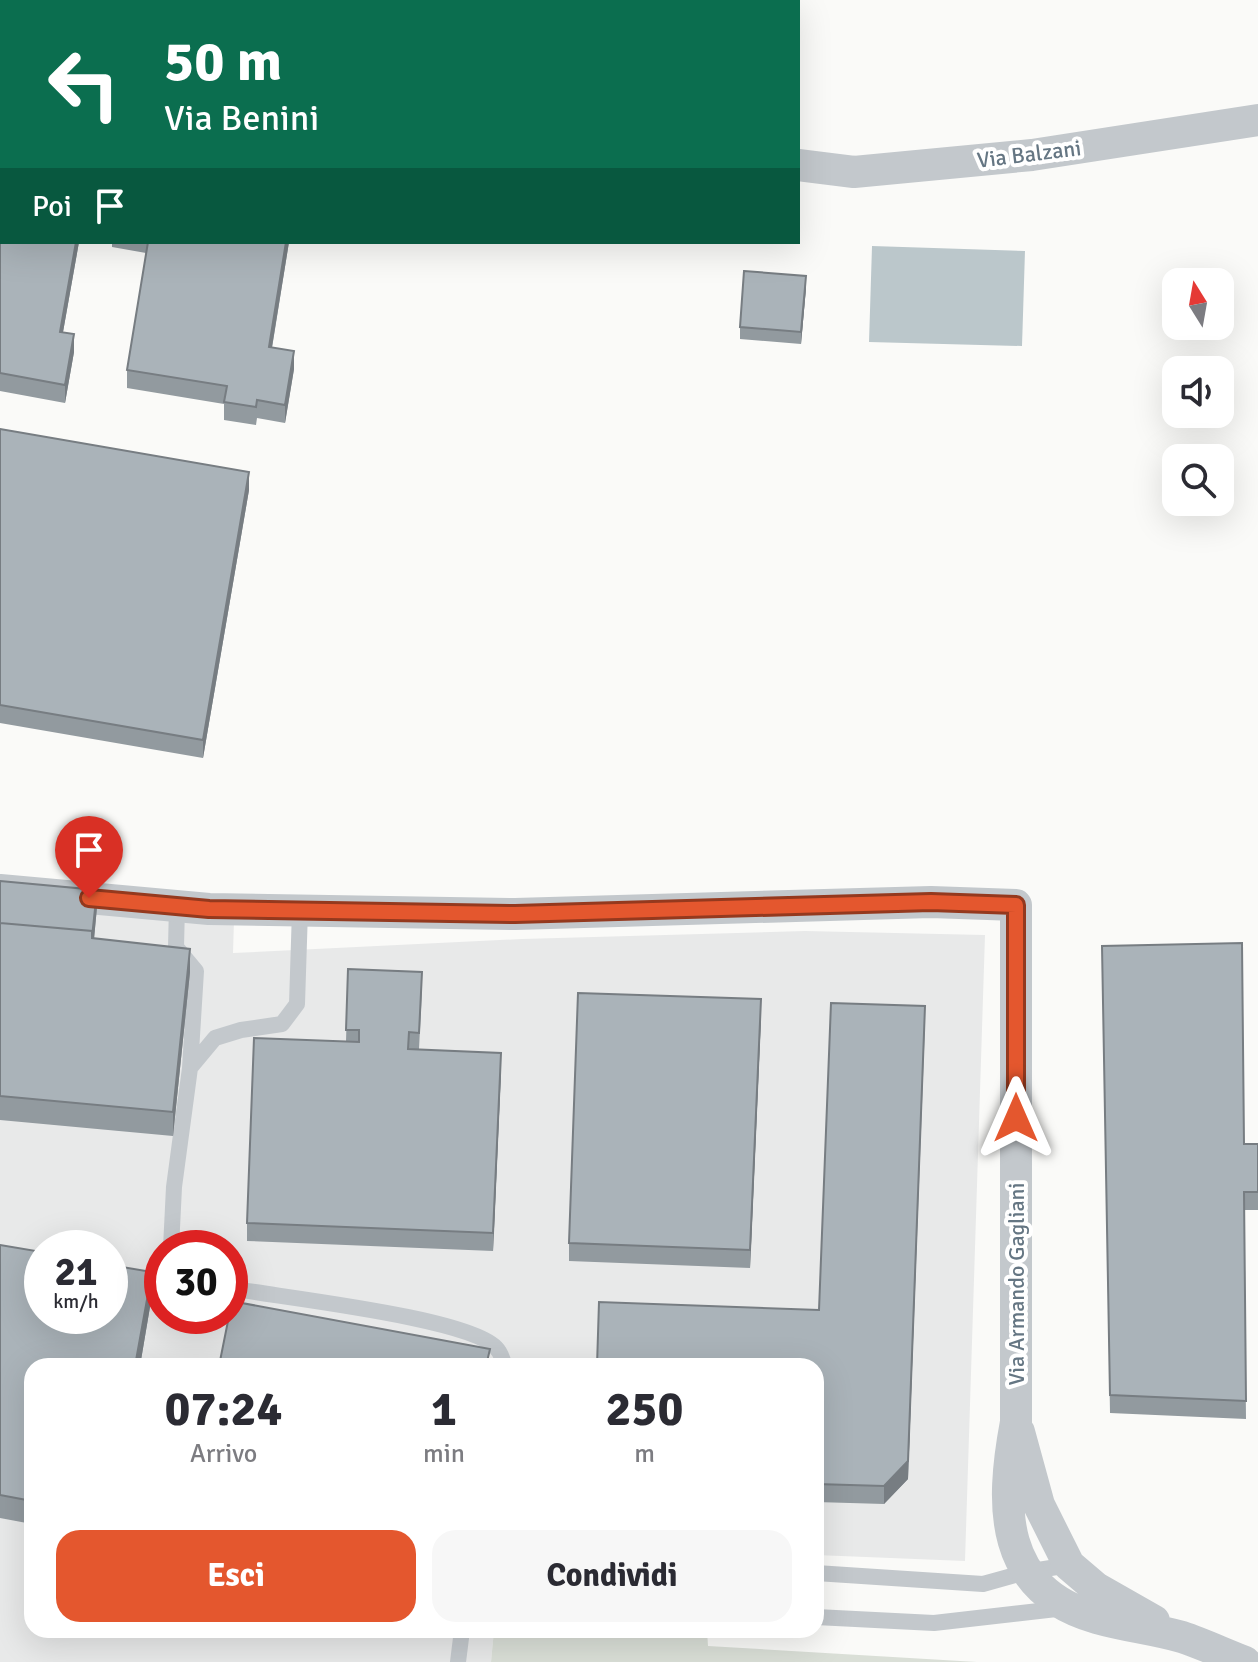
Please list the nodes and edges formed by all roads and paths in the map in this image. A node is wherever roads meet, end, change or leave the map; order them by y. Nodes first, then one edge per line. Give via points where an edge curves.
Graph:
1 (1258, 120) edge
2 (800, 165) edge
3 (0, 890) edge
4 (177, 906) junction
5 (300, 910) junction
6 (190, 1068) junction
7 (172, 1230) edge
8 (248, 1291) edge
9 (501, 1358) edge
10 (1016, 1422) junction
11 (1069, 1565) junction
12 (1026, 1572) junction
13 (824, 1574) edge
14 (1072, 1607) junction
15 (824, 1617) edge
16 (1181, 1637) junction
17 (461, 1638) edge
18 (458, 1662) edge
19 (1245, 1662) edge

1 - 2 street, Via Balzani via 1032,155 854,172
3 - 4 street
4 - 5 street
4 - 6 lane via 176,947 196,971
5 - 6 lane via 297,1004 282,1024 215,1038
5 - 10 street, Via Armando Gagliani via 515,914 931,902 1016,905
6 - 7 lane
8 - 9 lane via 450,1327 481,1338 497,1348
10 - 11 street, Via Armando Gagliani via 1039,1505
10 - 12 street, Via Armando Gagliani via 1007,1502
11 - 12 lane
11 - 16 street, Via Armando Gagliani via 1096,1588
12 - 13 lane via 983,1584
12 - 14 street, Via Armando Gagliani via 1047,1596
14 - 15 lane, Via Armando Gagliani via 934,1623
14 - 16 street, Via Armando Gagliani
16 - 19 street, Via Armando Gagliani
17 - 18 lane

